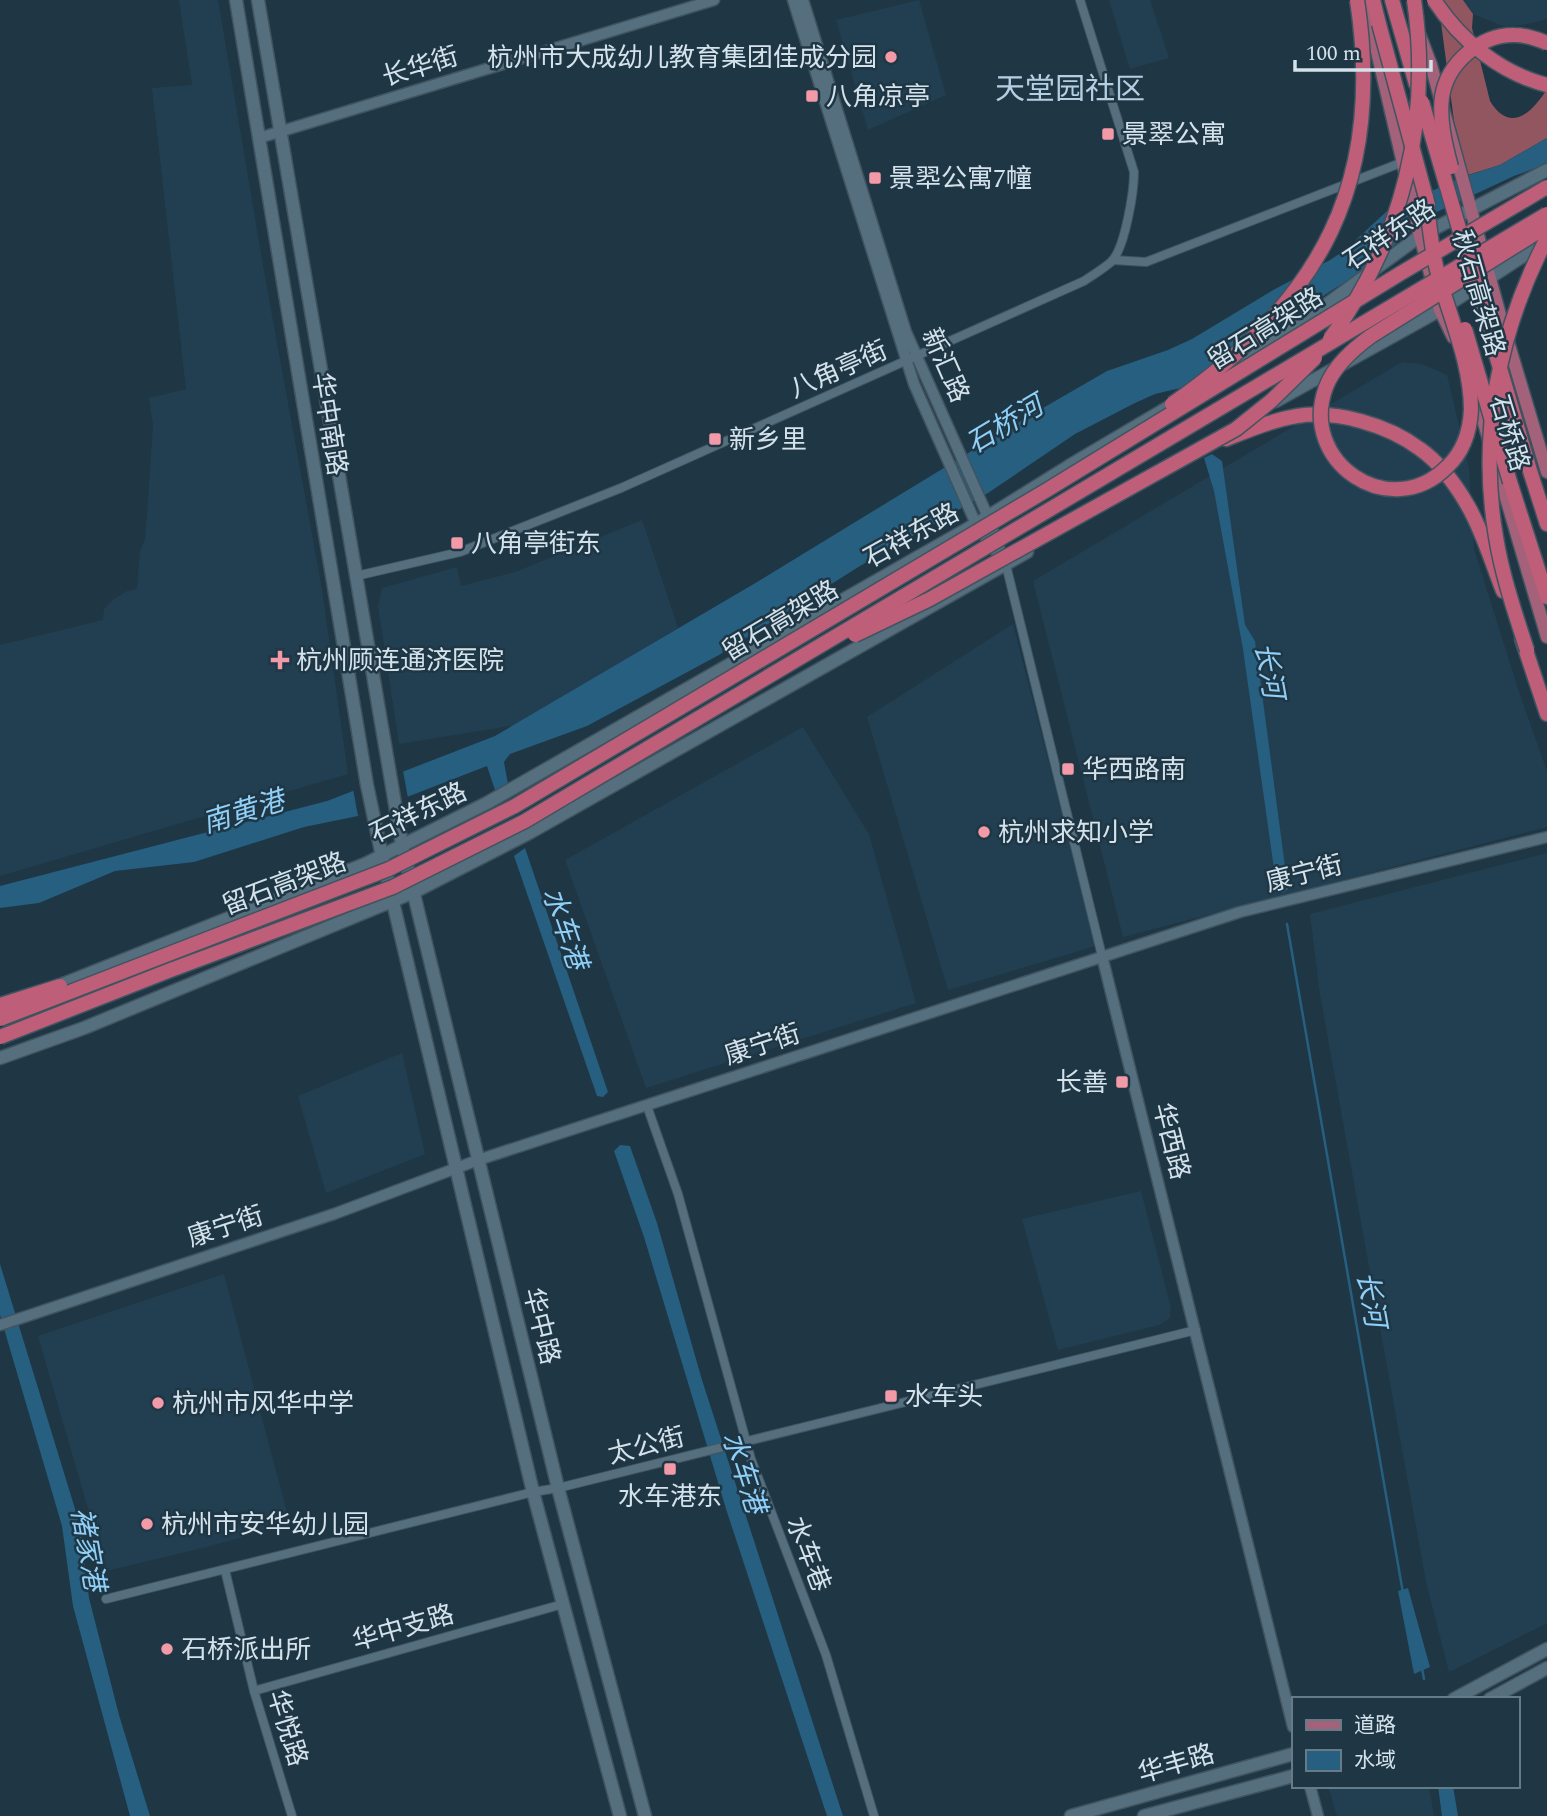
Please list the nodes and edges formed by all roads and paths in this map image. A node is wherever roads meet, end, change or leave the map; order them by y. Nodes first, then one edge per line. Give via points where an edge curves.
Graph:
1 (236, 0) edge
2 (258, 0) edge
3 (714, 0) edge
4 (793, 0) edge
5 (803, 0) edge
6 (1080, 0) edge
7 (1357, 0) edge
8 (1365, 0) edge
9 (1373, 0) edge
10 (1392, 0) edge
11 (1405, 0) edge
12 (1414, 0) edge
13 (1434, 0) edge
14 (1547, 43) edge
15 (1547, 85) edge
16 (280, 131) junction
17 (259, 138) junction
18 (1403, 162) junction
19 (1547, 170) edge
20 (1547, 179) edge
21 (1547, 187) edge
22 (1426, 197) junction
23 (1470, 204) junction
24 (1547, 214) edge
25 (1547, 226) edge
26 (1419, 234) junction
27 (1547, 239) edge
28 (1467, 251) junction
29 (1114, 260) junction
30 (1401, 273) junction
31 (1490, 279) junction
32 (1440, 310) junction
33 (917, 357) junction
34 (906, 362) junction
35 (1202, 449) junction
36 (1547, 472) edge
37 (1047, 490) junction
38 (988, 517) junction
39 (976, 524) junction
40 (1547, 524) edge
41 (1006, 565) junction
42 (356, 576) junction
43 (1547, 597) edge
44 (1547, 637) edge
45 (1527, 650) junction
46 (769, 677) junction
47 (1547, 714) edge
48 (1547, 837) edge
49 (402, 845) junction
50 (382, 856) junction
51 (414, 892) junction
52 (392, 901) junction
53 (1102, 956) junction
54 (159, 957) junction
55 (0, 1006) edge
56 (0, 1019) edge
57 (0, 1039) edge
58 (0, 1058) edge
59 (647, 1106) junction
60 (478, 1160) junction
61 (455, 1168) junction
62 (0, 1325) edge
63 (1196, 1330) junction
64 (746, 1442) junction
65 (558, 1488) junction
66 (534, 1492) junction
67 (225, 1570) junction
68 (106, 1599) dead end
69 (563, 1604) junction
70 (1547, 1649) edge
71 (1547, 1668) edge
72 (254, 1691) junction
73 (1458, 1697) edge
74 (1494, 1697) edge
75 (1292, 1723) edge
76 (1292, 1754) edge
77 (1292, 1776) edge
78 (1311, 1788) edge
79 (292, 1816) edge
80 (620, 1816) edge
81 (645, 1816) edge
82 (874, 1816) edge
83 (1071, 1816) edge
84 (1144, 1816) edge
85 (1318, 1816) edge

1 - 17 main road, 华中南路
2 - 16 main road, 华中南路
3 - 16 street, 长华街
4 - 34 street, 新汇路
5 - 33 street, 新汇路
6 - 29 street via 1134,172 1130,212
7 - 37 highway, bridge via 1364,64 1360,141 1345,201 1315,261 1283,306 1245,346
8 - 18 main road, 石桥路
9 - 22 highway, 秋石高架路, bridge
10 - 28 highway, 秋石高架路, bridge
11 - 23 main road, 石桥路 via 1431,65
12 - 35 highway, bridge via 1420,62 1416,127 1394,220 1377,263 1340,326 1302,373 1255,415
13 - 15 highway, bridge via 1468,42 1504,67
14 - 28 highway, bridge via 1515,34 1489,41 1465,55 1446,83 1443,126
16 - 17 street, 长华街
16 - 42 main road, 华中南路
17 - 50 main road, 华中南路
18 - 26 main road, 石桥路
18 - 29 street via 1146,262
19 - 23 main road, 石祥东路
20 - 30 highway, bridge via 1429,248
21 - 30 highway, 留石高架路, bridge
22 - 25 highway, bridge via 1437,268 1440,279 1444,291 1457,336 1470,391 1469,423 1458,455 1440,474 1411,487 1380,488 1347,473 1327,441 1322,401 1334,372 1371,336 1429,299 1441,292 1453,285
22 - 43 highway, 秋石高架路, bridge
23 - 26 main road, 石祥东路
23 - 31 main road, 石桥路
24 - 46 highway, 留石高架路, bridge
26 - 32 main road, 石桥路
26 - 38 main road, 石祥东路 via 1282,337
27 - 31 main road
27 - 45 highway, bridge via 1511,323 1490,423 1489,485 1496,540
28 - 40 highway, 秋石高架路, bridge
29 - 33 street, 八角亭街 via 1084,281
30 - 37 highway, 留石高架路, bridge
31 - 32 main road
31 - 36 main road, 石桥路
32 - 41 main road via 1197,443
32 - 44 main road, 石桥路 via 1468,371
33 - 34 street, 八角亭街
33 - 38 street, 新汇路
34 - 39 street, 新汇路
34 - 42 street, 八角亭街 via 621,488 460,552
35 - 45 highway, bridge via 1259,426 1300,416 1366,423 1419,448 1449,478 1469,508
35 - 46 highway, bridge via 930,599
37 - 54 highway, 留石高架路, bridge via 515,806 389,869
38 - 39 main road, 石祥东路
38 - 41 street, 新汇路
39 - 41 street, 新汇路
39 - 49 main road, 石祥东路 via 516,788
41 - 51 main road via 529,833
41 - 53 street, 华西路
42 - 49 main road, 华中南路
45 - 47 highway
46 - 57 highway, 留石高架路, bridge via 525,821 393,887
48 - 53 street, 康宁街 via 1240,912
49 - 50 main road, 石祥东路
49 - 51 main road, 华中路
50 - 52 main road, 华中路
50 - 55 main road, 石祥东路
51 - 52 main road
51 - 60 main road, 华中路
52 - 58 main road
52 - 61 main road, 华中路
53 - 59 street, 康宁街
53 - 63 street, 华西路
54 - 55 highway, bridge
54 - 56 highway, 留石高架路, bridge
59 - 60 street, 康宁街
59 - 64 street, 水车巷 via 678,1194
60 - 61 street, 康宁街
60 - 65 main road, 华中路
61 - 62 street, 康宁街 via 334,1214
61 - 66 main road, 华中路
63 - 64 street, 太公街
63 - 75 street, 华西路
64 - 65 street, 太公街
64 - 82 street, 水车巷 via 829,1665
65 - 66 street, 太公街
65 - 81 main road, 华中路
66 - 67 street, 太公街
66 - 69 main road, 华中路
67 - 68 street, 太公街
67 - 72 street, 华悦路
69 - 72 street, 华中支路
69 - 80 main road, 华中路
70 - 73 main road
71 - 74 main road
72 - 79 street, 华悦路
76 - 83 main road, 华丰路
77 - 84 main road, 华丰路
78 - 85 street

